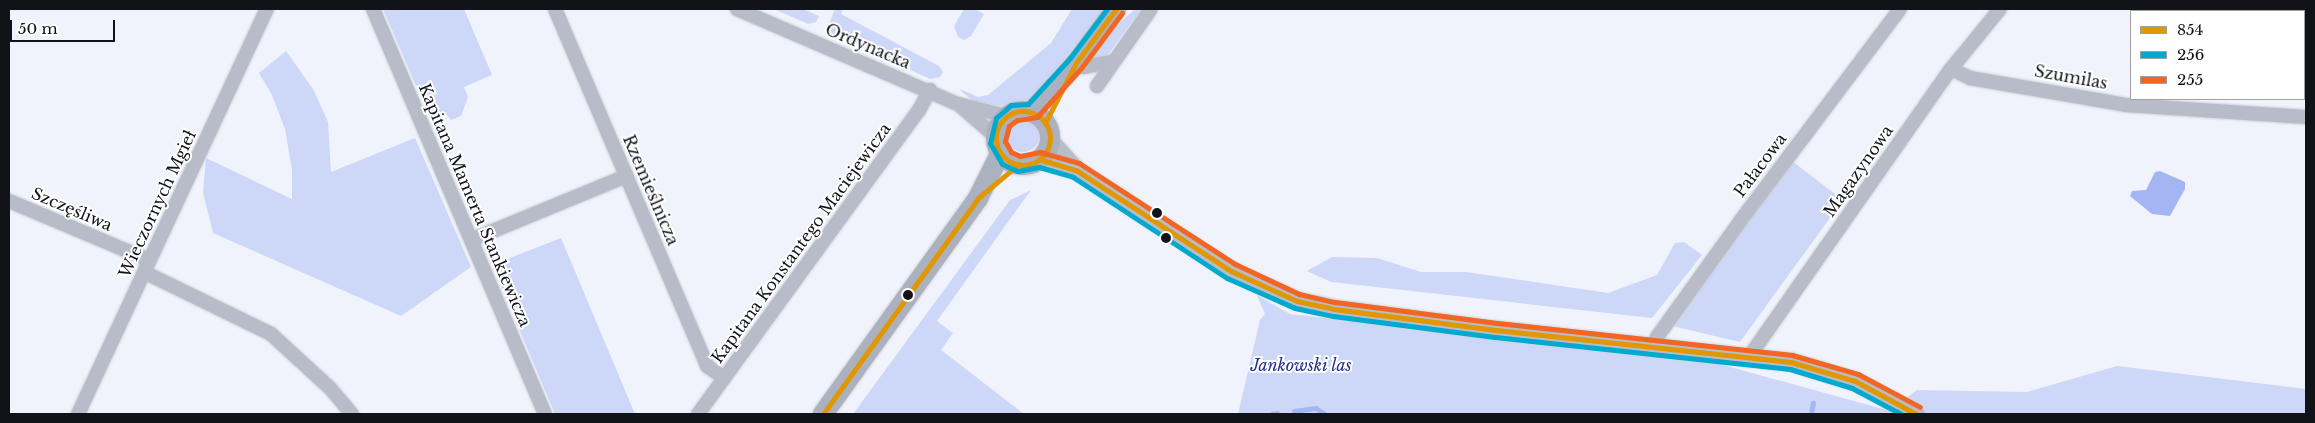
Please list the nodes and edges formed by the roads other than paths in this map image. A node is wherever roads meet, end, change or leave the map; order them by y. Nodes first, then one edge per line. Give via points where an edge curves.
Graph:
1 (268, 9) edge
2 (373, 9) edge
3 (555, 9) edge
4 (737, 9) edge
5 (1116, 9) edge
6 (1151, 9) edge
7 (1900, 9) edge
8 (2000, 9) edge
9 (1112, 62) junction
10 (1076, 63) junction
11 (1952, 69) junction
12 (1097, 86) dead end
13 (930, 90) junction
14 (958, 104) junction
15 (1007, 116) junction
16 (2306, 117) edge
17 (1042, 125) junction
18 (999, 145) junction
19 (1039, 159) junction
20 (1019, 164) junction
21 (1076, 170) junction
22 (626, 176) junction
23 (978, 198) junction
24 (9, 201) edge
25 (471, 240) junction
26 (147, 266) junction
27 (1655, 346) junction
28 (1749, 357) junction
29 (724, 378) junction
30 (78, 414) edge
31 (352, 414) edge
32 (545, 414) edge
33 (698, 414) edge
34 (823, 414) edge
35 (1916, 414) edge

1 - 26 street, Wieczornych Mgieł
2 - 25 street, Kapitana Mamerta Stankiewicza
3 - 22 street, Rzemieślnicza
4 - 13 street, Ordynacka
5 - 10 main road
6 - 9 street
7 - 27 street, Pałacowa via 1740,220 1657,337
8 - 11 street, Magazynowa
9 - 10 street via 1083,68
9 - 12 street
10 - 17 main road
11 - 16 street, Szumilas via 1970,78 2126,104
11 - 28 street, Magazynowa
13 - 14 street, Ordynacka
13 - 29 street, Kapitana Konstantego Maciejewicza via 919,110
14 - 15 street, Ordynacka
14 - 18 street, Ordynacka
15 - 17 main road via 1022,111
15 - 18 main road
17 - 19 main road
17 - 21 street
18 - 20 main road
18 - 23 main road
19 - 20 main road
19 - 21 street
20 - 23 main road
21 - 27 street via 1231,271 1297,301 1334,309 1496,330
22 - 25 street
22 - 29 street, Rzemieślnicza via 707,366
23 - 34 main road
24 - 26 street, Szczęśliwa
25 - 32 street, Kapitana Mamerta Stankiewicza
26 - 30 street, Wieczornych Mgieł
26 - 31 street, Szczęśliwa via 271,334 330,388
27 - 28 street
28 - 35 street via 1828,372 1855,381
29 - 33 street, Kapitana Konstantego Maciejewicza

